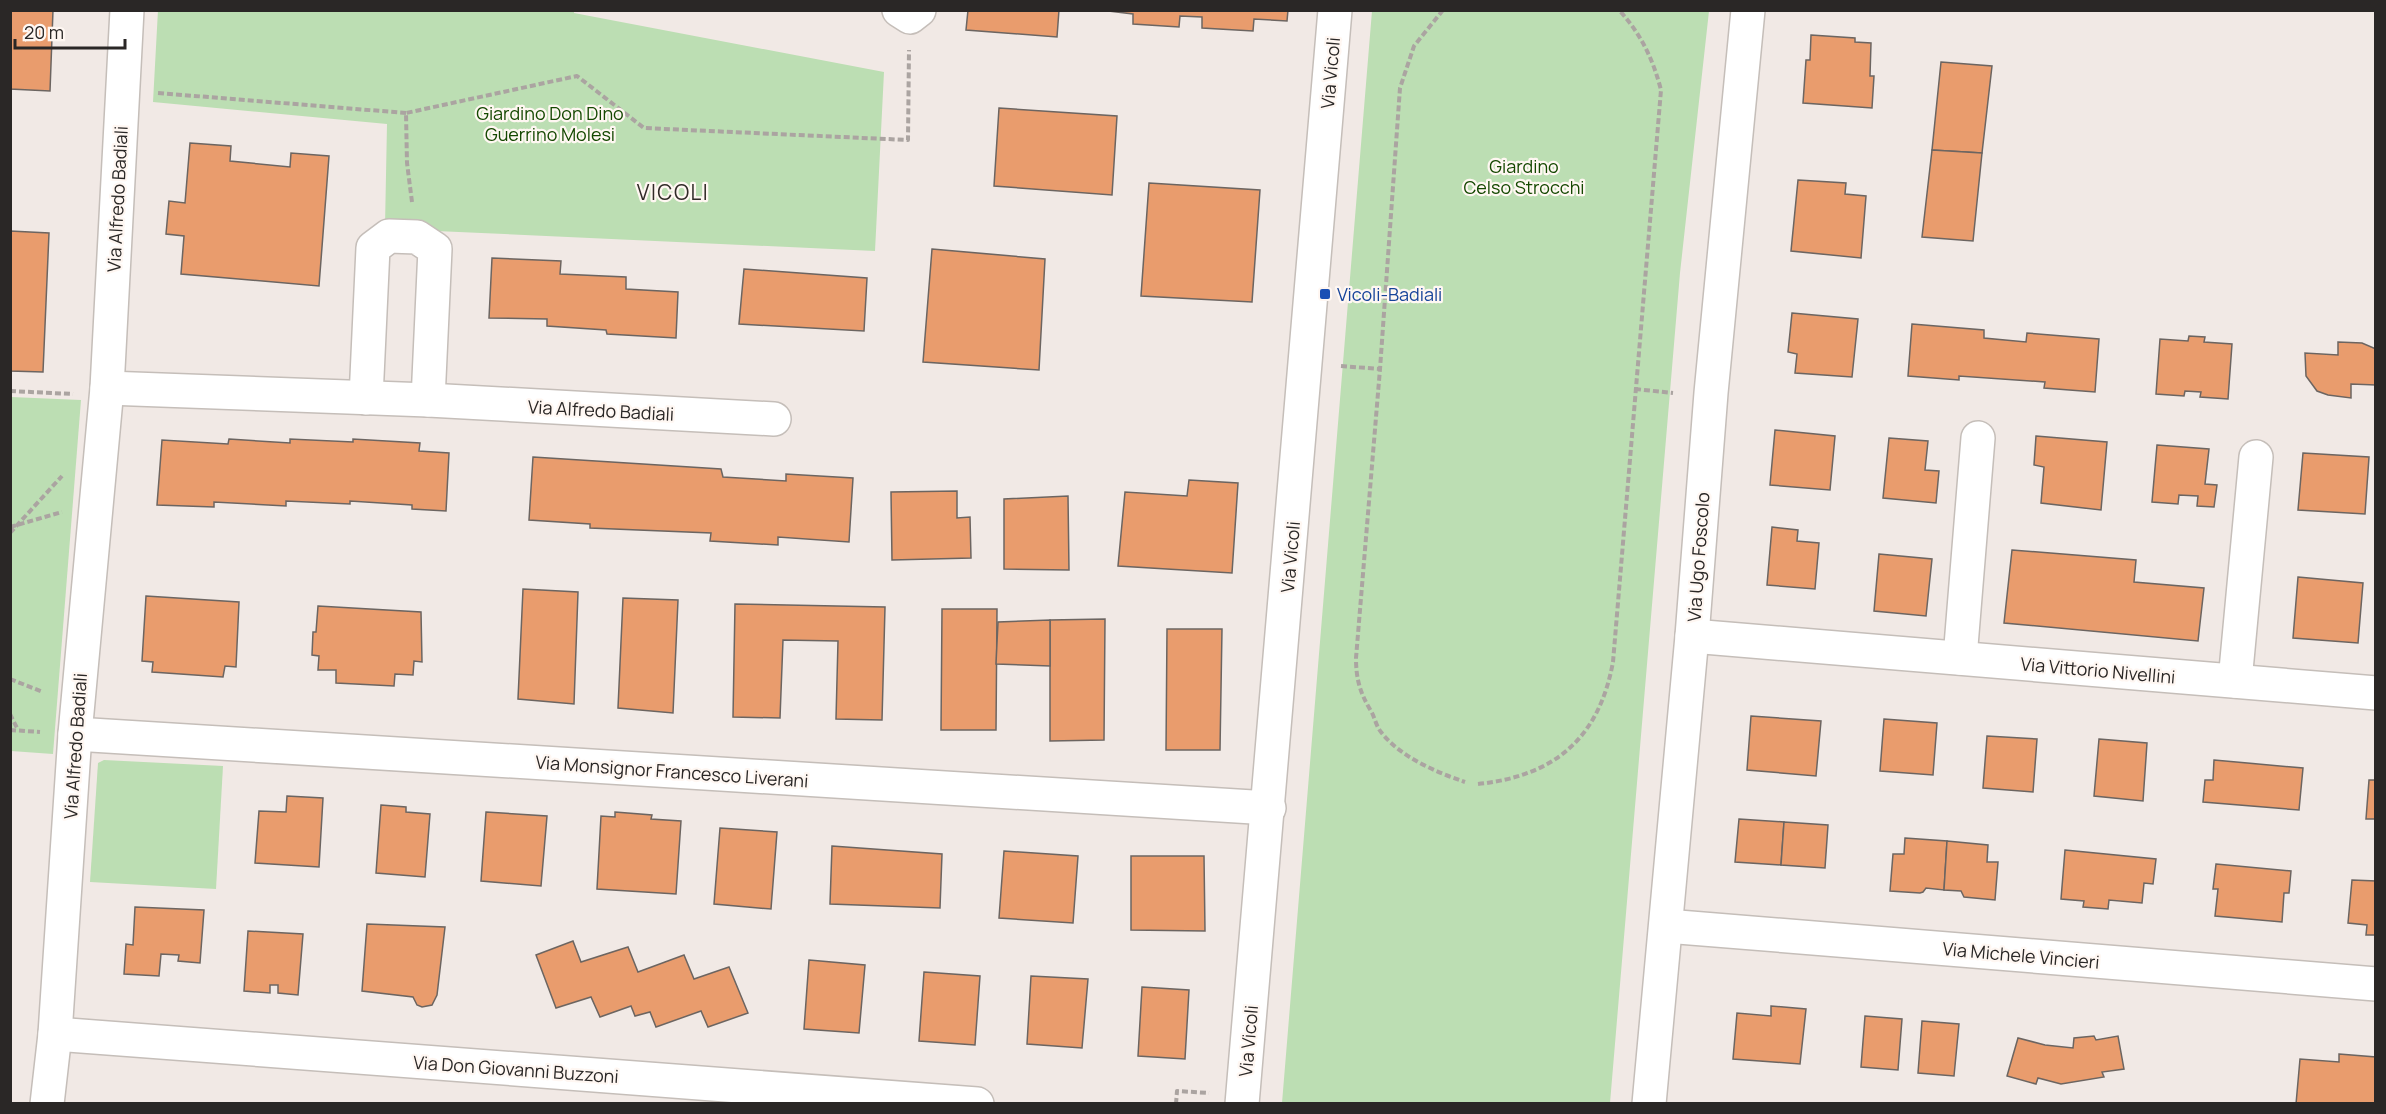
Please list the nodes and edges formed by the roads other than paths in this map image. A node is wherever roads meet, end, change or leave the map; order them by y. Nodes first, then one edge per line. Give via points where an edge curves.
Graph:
1 (127, 10) edge
2 (1335, 10) edge
3 (1748, 10) edge
4 (106, 388) junction
5 (366, 398) junction
6 (428, 400) junction
7 (774, 419) dead end
8 (1978, 438) dead end
9 (2256, 457) dead end
10 (1692, 636) junction
11 (1960, 658) junction
12 (2235, 681) junction
13 (2376, 693) edge
14 (62, 733) junction
15 (1269, 808) junction
16 (1666, 926) junction
17 (2376, 984) edge
18 (55, 1034) junction
19 (47, 1104) edge
20 (977, 1104) edge
21 (1242, 1104) edge
22 (1649, 1104) edge

1 - 4 street, Via Alfredo Badiali
2 - 15 street, Via Vicoli
3 - 10 street, Via Ugo Foscolo
4 - 5 street, Via Alfredo Badiali
4 - 14 street, Via Alfredo Badiali
5 - 6 street, Via Alfredo Badiali
5 - 6 street via 373,248 389,236 417,237 435,249
6 - 7 street, Via Alfredo Badiali
8 - 11 street
9 - 12 street
10 - 11 street, Via Vittorio Nivellini
10 - 16 street, Via Ugo Foscolo
11 - 12 street, Via Vittorio Nivellini
12 - 13 street, Via Vittorio Nivellini
14 - 15 street, Via Monsignor Francesco Liverani
14 - 18 street, Via Alfredo Badiali
15 - 21 street, Via Vicoli
16 - 17 street, Via Michele Vincieri
16 - 22 street, Via Ugo Foscolo
18 - 19 street, Via Alfredo Badiali
18 - 20 street, Via Don Giovanni Buzzoni

